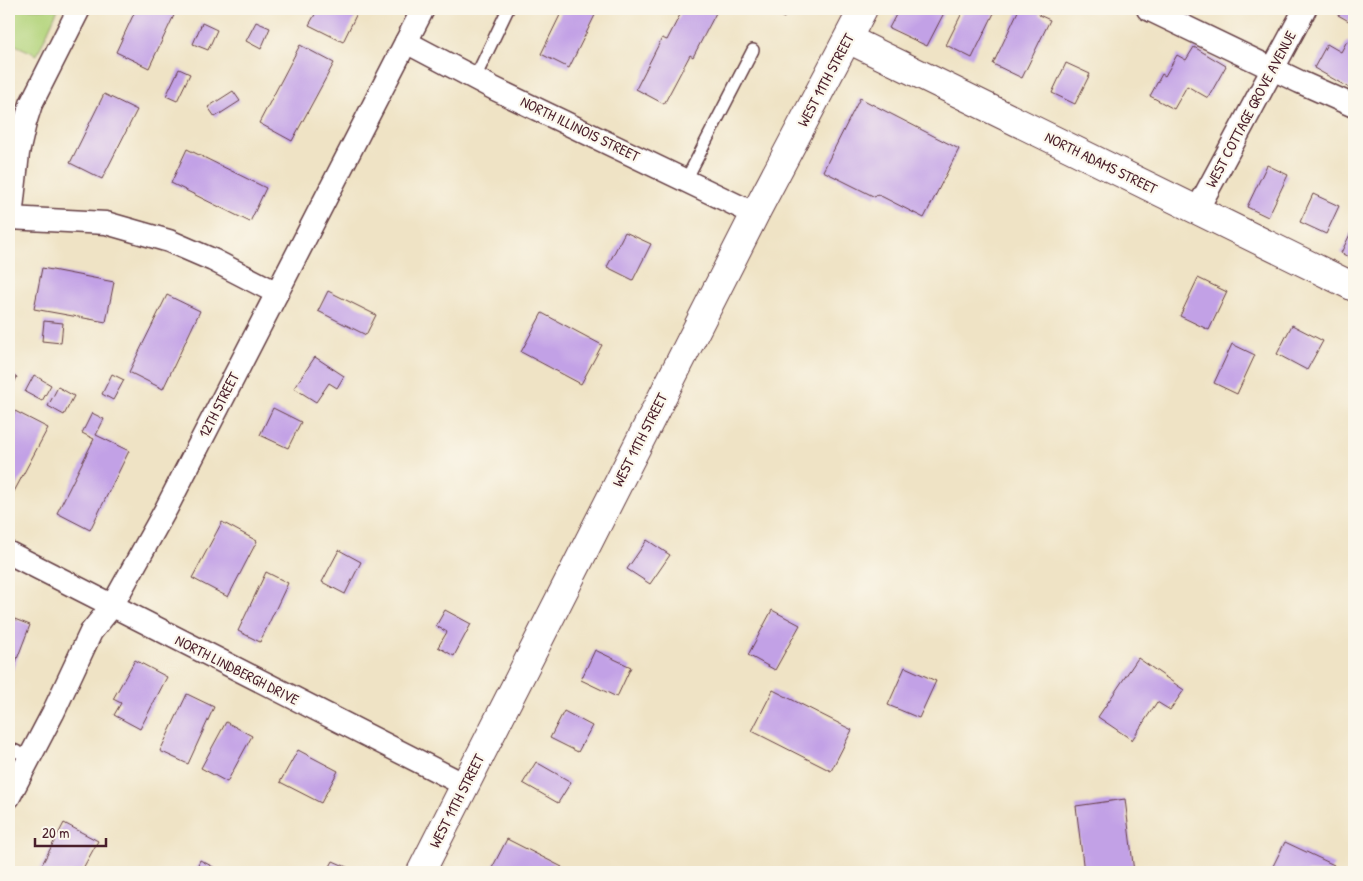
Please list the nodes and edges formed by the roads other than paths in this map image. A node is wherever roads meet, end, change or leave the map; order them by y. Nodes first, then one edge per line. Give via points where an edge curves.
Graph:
1 (79, 9) edge
2 (422, 9) edge
3 (508, 9) edge
4 (864, 9) edge
5 (1148, 9) edge
6 (1305, 9) edge
7 (848, 39) junction
8 (406, 42) junction
9 (753, 50) dead end
10 (1273, 68) junction
11 (475, 78) junction
12 (1354, 106) edge
13 (686, 180) junction
14 (1197, 210) junction
15 (756, 214) junction
16 (10, 218) edge
17 (1354, 287) edge
18 (277, 293) junction
19 (9, 553) edge
20 (112, 606) junction
21 (9, 748) edge
22 (29, 757) junction
23 (465, 785) junction
24 (9, 797) edge
25 (421, 872) edge

1 - 16 street via 24,123
2 - 8 street, 12TH STREET
3 - 11 lane
4 - 7 street, WEST 11TH STREET
5 - 10 street
6 - 10 street, WEST COTTAGE GROVE AVENUE
7 - 14 street, NORTH ADAMS STREET
7 - 15 street, WEST 11TH STREET
8 - 11 street, NORTH ILLINOIS STREET
8 - 18 street, 12TH STREET
9 - 13 lane
10 - 12 street
10 - 14 street, WEST COTTAGE GROVE AVENUE
11 - 13 street, NORTH ILLINOIS STREET
13 - 15 street, NORTH ILLINOIS STREET
14 - 17 street, NORTH ADAMS STREET
15 - 23 street, WEST 11TH STREET
16 - 18 street via 106,223 214,260
18 - 20 street, 12TH STREET
19 - 20 street, NORTH LINDBERGH DRIVE
20 - 22 street, 12TH STREET via 91,632
20 - 23 street, NORTH LINDBERGH DRIVE
21 - 22 lane
22 - 24 street, 12TH STREET
23 - 25 street, WEST 11TH STREET

